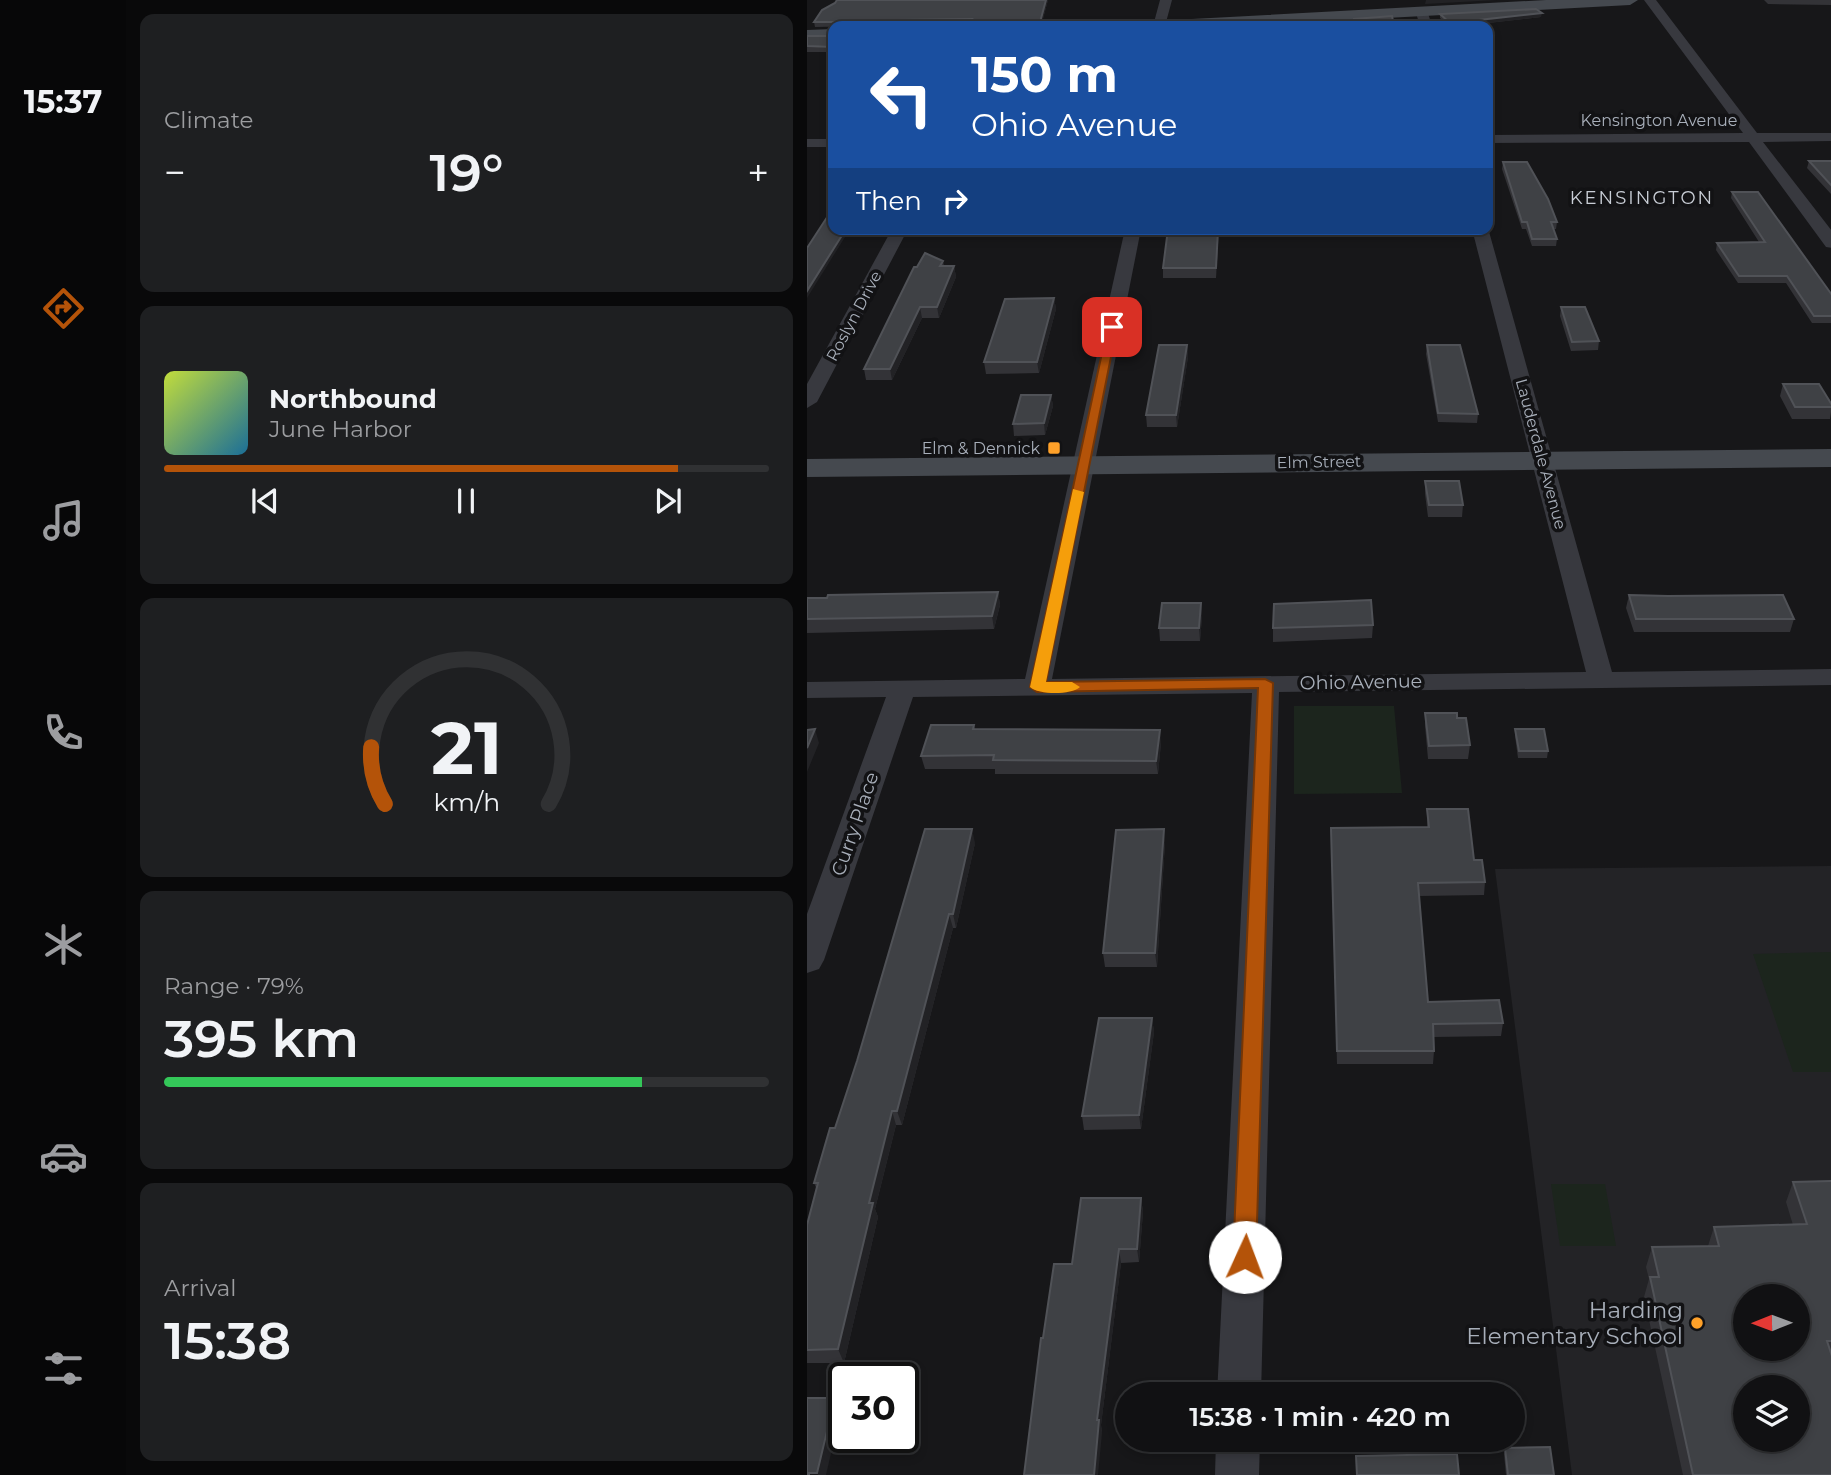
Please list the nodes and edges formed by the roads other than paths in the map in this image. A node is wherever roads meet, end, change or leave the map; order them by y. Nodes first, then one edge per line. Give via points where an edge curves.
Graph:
1 (1166, 0) edge
2 (1630, 0) edge
3 (1650, 0) edge
4 (1424, 18) edge
5 (1160, 21) edge
6 (1331, 21) edge
7 (828, 34) edge
8 (807, 35) edge
9 (1752, 137) junction
10 (1831, 137) edge
11 (1493, 139) edge
12 (807, 143) edge
13 (828, 143) edge
14 (897, 235) edge
15 (1132, 235) edge
16 (1482, 235) edge
17 (1831, 243) edge
18 (807, 402) edge
19 (1831, 458) edge
20 (1542, 460) junction
21 (1083, 465) junction
22 (807, 468) edge
23 (1831, 677) edge
24 (1601, 680) junction
25 (1265, 683) junction
26 (1037, 687) junction
27 (902, 688) junction
28 (807, 690) edge
29 (807, 960) edge
30 (1239, 1382) edge
31 (1238, 1452) edge
32 (1237, 1475) edge

1 - 5 street
2 - 4 street
3 - 9 street
4 - 6 street
7 - 8 street
9 - 10 street, Kensington Avenue
9 - 11 street, Kensington Avenue
9 - 17 street
12 - 13 street
14 - 18 street, Roslyn Drive
15 - 21 street
16 - 20 street, Lauderdale Avenue
19 - 20 street, Elm Street
20 - 21 street, Elm Street
20 - 24 street, Lauderdale Avenue
21 - 22 street, Elm Street
21 - 26 street
23 - 24 street, Ohio Avenue
24 - 25 street, Ohio Avenue
25 - 26 street, Ohio Avenue
25 - 30 street
26 - 27 street, Ohio Avenue
27 - 28 street, Ohio Avenue
27 - 29 street, Curry Place
31 - 32 street

